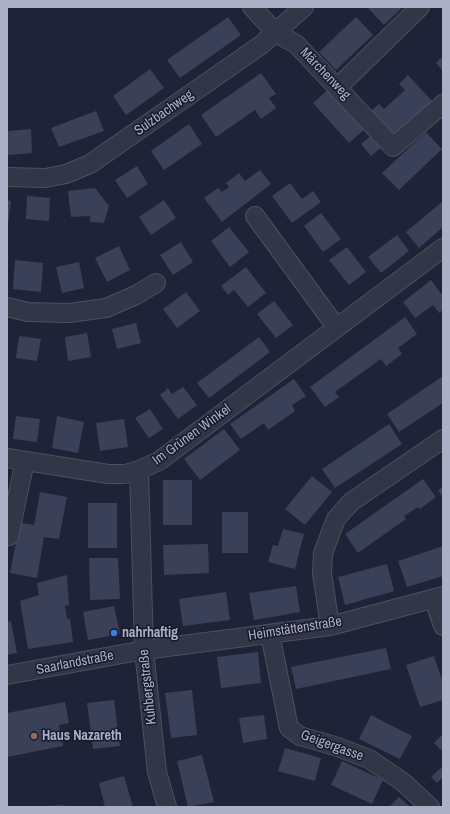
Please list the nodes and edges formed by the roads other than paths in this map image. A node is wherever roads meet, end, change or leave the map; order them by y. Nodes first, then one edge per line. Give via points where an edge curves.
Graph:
1 (252, 7) edge
2 (304, 7) edge
3 (420, 7) edge
4 (276, 33) junction
5 (338, 87) junction
6 (443, 104) edge
7 (7, 177) edge
8 (255, 216) dead end
9 (443, 248) edge
10 (156, 283) dead end
11 (7, 307) edge
12 (337, 328) junction
13 (443, 439) edge
14 (7, 458) edge
15 (25, 461) junction
16 (139, 470) junction
17 (7, 536) edge
18 (439, 598) edge
19 (330, 626) junction
20 (443, 626) edge
21 (270, 634) junction
22 (144, 650) junction
23 (7, 675) edge
24 (167, 807) edge
25 (430, 807) edge

1 - 4 street, Märchenweg
2 - 4 street, Sulzbachweg
3 - 5 street
4 - 5 street, Märchenweg via 296,44
4 - 7 street, Sulzbachweg via 90,164 66,174 45,178
5 - 6 street, Märchenweg via 393,147
8 - 12 street
9 - 12 street, Im Grünen Winkel
10 - 11 street via 106,308 69,313 28,312
12 - 16 street, Im Grünen Winkel via 160,461
13 - 19 street via 351,502 336,518 323,553 322,573
14 - 15 street, Im Grünen Winkel
15 - 16 street, Im Grünen Winkel via 108,474 126,474
15 - 17 street
16 - 22 street, Kuhbergstraße
18 - 19 street, Heimstättenstraße
18 - 20 street
19 - 21 street, Heimstättenstraße
21 - 22 street, Heimstättenstraße
21 - 25 street, Geigergasse via 289,728 300,736 369,759 403,782
22 - 23 street, Saarlandstraße
22 - 24 street, Kuhbergstraße via 157,772

